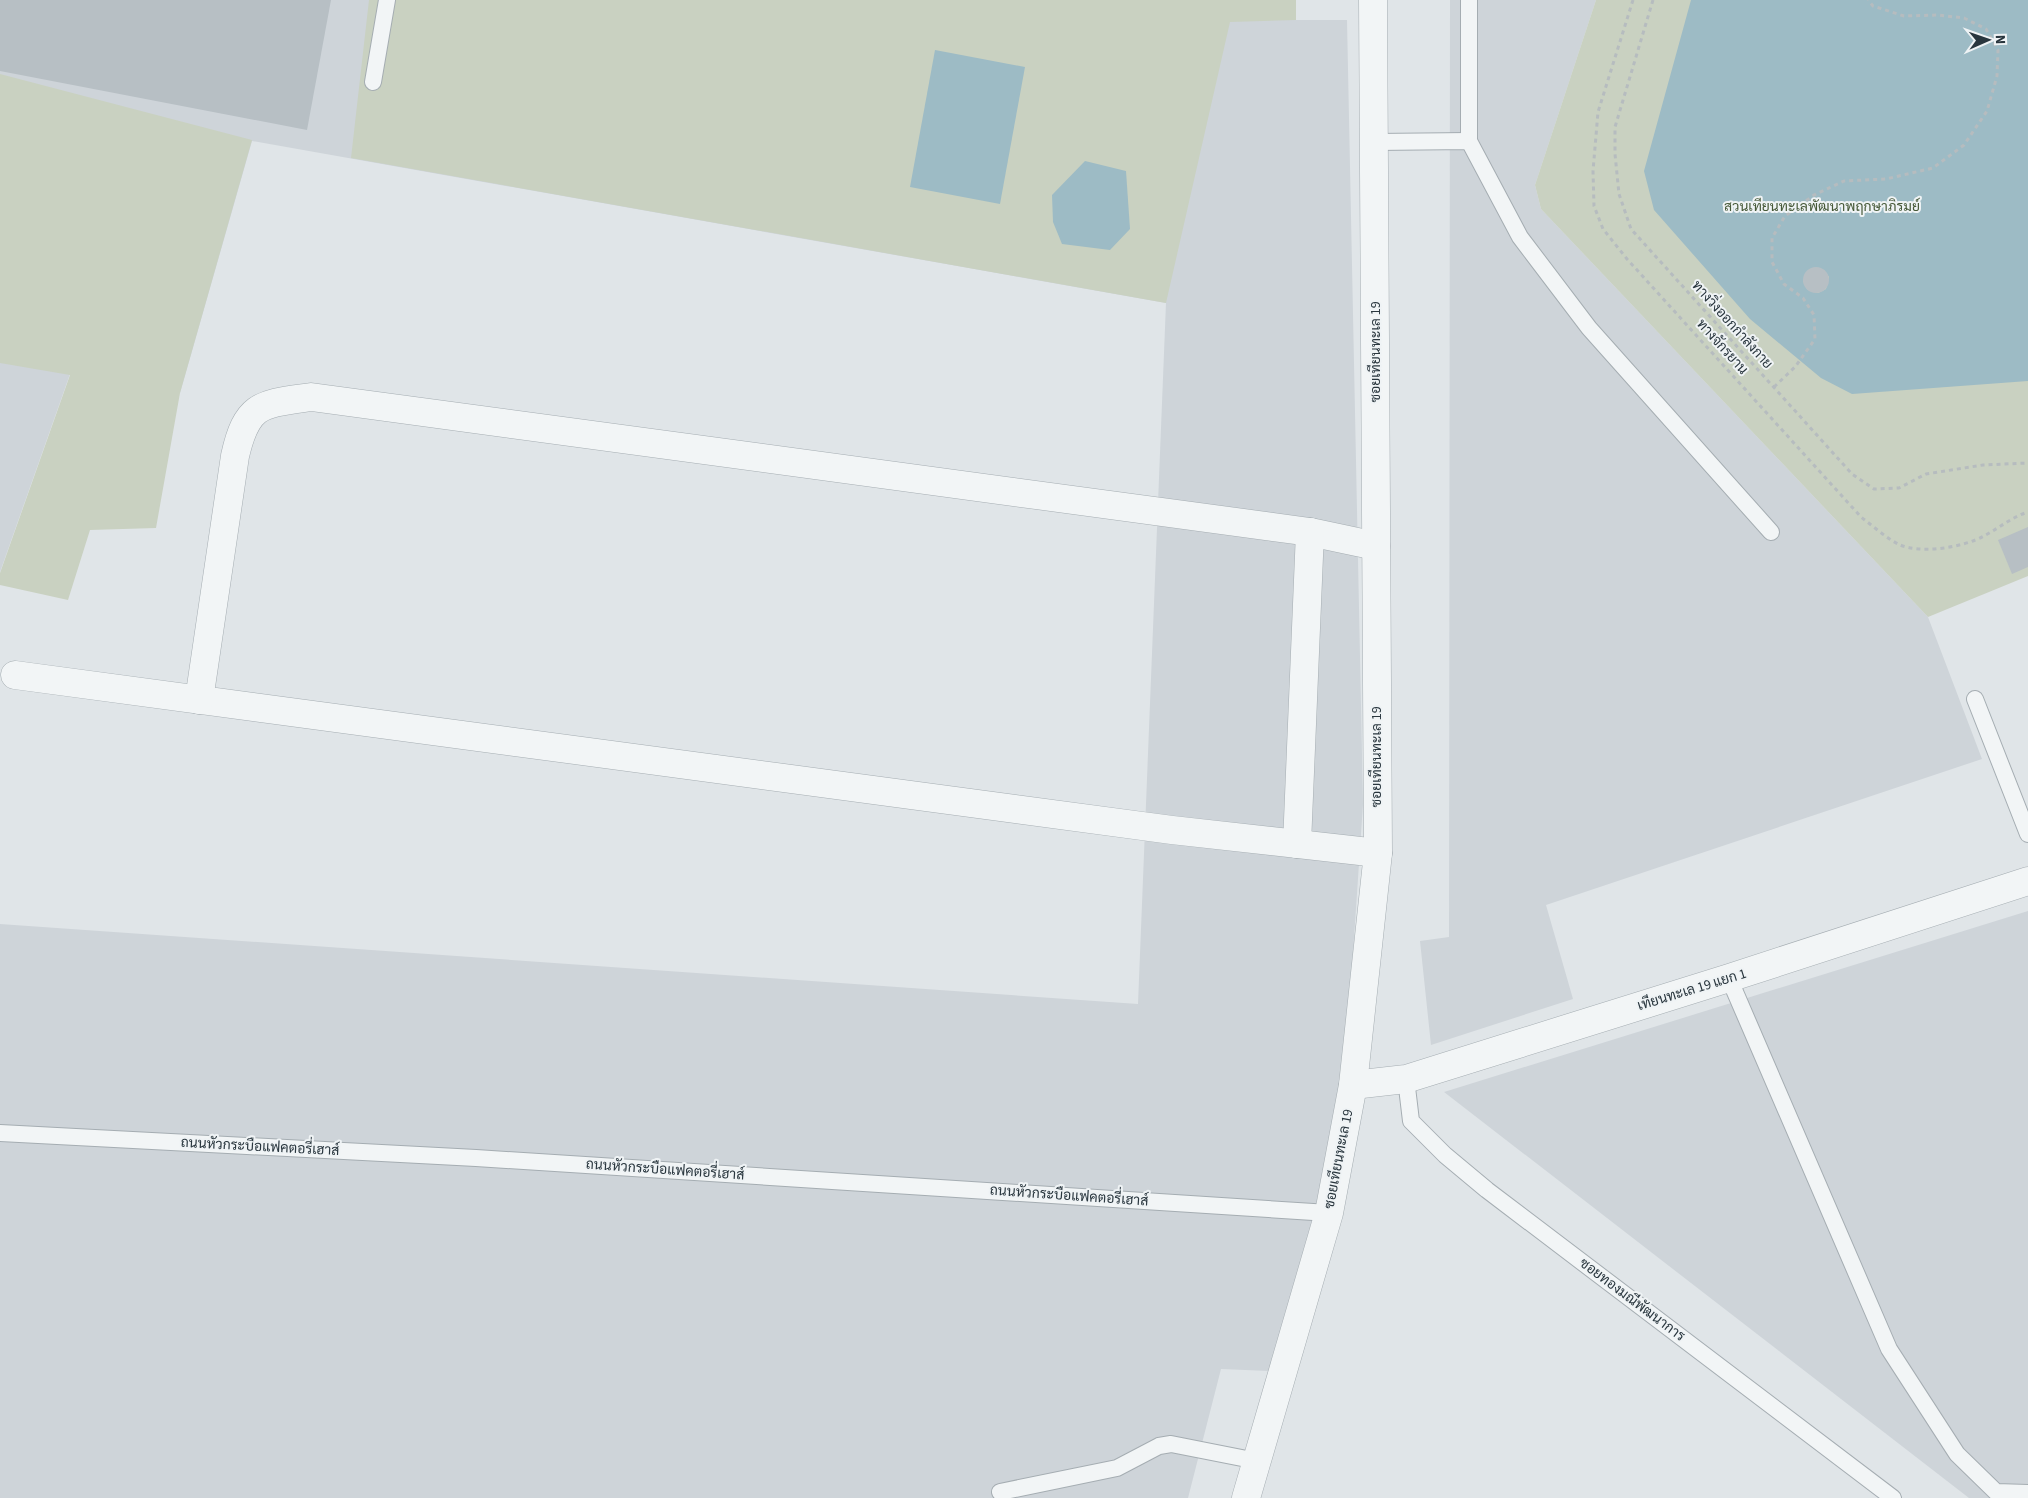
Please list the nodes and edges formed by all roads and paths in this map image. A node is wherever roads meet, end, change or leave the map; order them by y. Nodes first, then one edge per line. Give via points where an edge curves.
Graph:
1 (387, 0) edge
2 (1373, 0) edge
3 (1469, 0) edge
4 (1633, 0) edge
5 (1653, 0) edge
6 (1868, 0) edge
7 (373, 82) dead end
8 (1470, 141) junction
9 (1375, 142) junction
10 (1774, 387) junction
11 (2028, 463) edge
12 (2028, 512) edge
13 (1310, 532) junction
14 (1771, 532) dead end
15 (1376, 546) junction
16 (15, 675) dead end
17 (1975, 699) dead end
18 (199, 700) junction
19 (2028, 834) edge
20 (1297, 844) junction
21 (1378, 853) junction
22 (2028, 881) edge
23 (1729, 978) junction
24 (1406, 1079) junction
25 (1353, 1085) junction
26 (0, 1133) edge
27 (1329, 1213) junction
28 (1257, 1461) junction
29 (1000, 1492) dead end
30 (2028, 1493) edge
31 (1246, 1498) edge
32 (1893, 1498) edge

1 - 7 lane
2 - 9 street, ซอยเทียนทะเล 19
3 - 8 lane
4 - 12 path, ทางจักรยาน via 1598,112 1593,171 1594,206 1604,229 1627,259 1861,517 1900,545 1926,550 1956,547 1984,537
5 - 10 path, ทางวิ่งออกกำลังกาย via 1615,127 1619,194 1631,230
6 - 10 path via 1873,6 1904,16 1964,18 1986,29 1998,50 1997,76 1983,118 1964,145 1933,168 1886,179 1844,182 1814,194 1785,216 1772,238 1772,262 1784,284 1803,298 1814,314 1815,338 1795,367
8 - 9 lane
8 - 14 lane via 1520,237 1589,328
9 - 15 street, ซอยเทียนทะเล 19
10 - 11 path, ทางวิ่งออกกำลังกาย via 1852,474 1874,489 1899,488 1926,474 1983,465
13 - 15 street
13 - 18 street via 311,397 256,409 241,431 234,456
13 - 20 street
15 - 21 street, ซอยเทียนทะเล 19
16 - 18 street
17 - 19 lane
18 - 20 street
20 - 21 street
21 - 25 street, ซอยเทียนทะเล 19
22 - 23 street, เทียนทะเล 19 แยก 1
23 - 24 street, เทียนทะเล 19 แยก 1
23 - 30 lane via 1889,1349 1957,1454 1978,1477 1996,1492
24 - 25 street, เทียนทะเล 19 แยก 1
24 - 32 lane, ซอยทองมณีพัฒนาการ via 1411,1122 1445,1155
25 - 27 street, ซอยเทียนทะเล 19
26 - 27 lane, ถนนหัวกระบือแฟคตอรี่เฮาส์ via 466,1158
27 - 28 street, ซอยเทียนทะเล 19
28 - 29 lane via 1171,1444 1159,1446 1117,1468
28 - 31 street, ซอยเทียนทะเล 19

